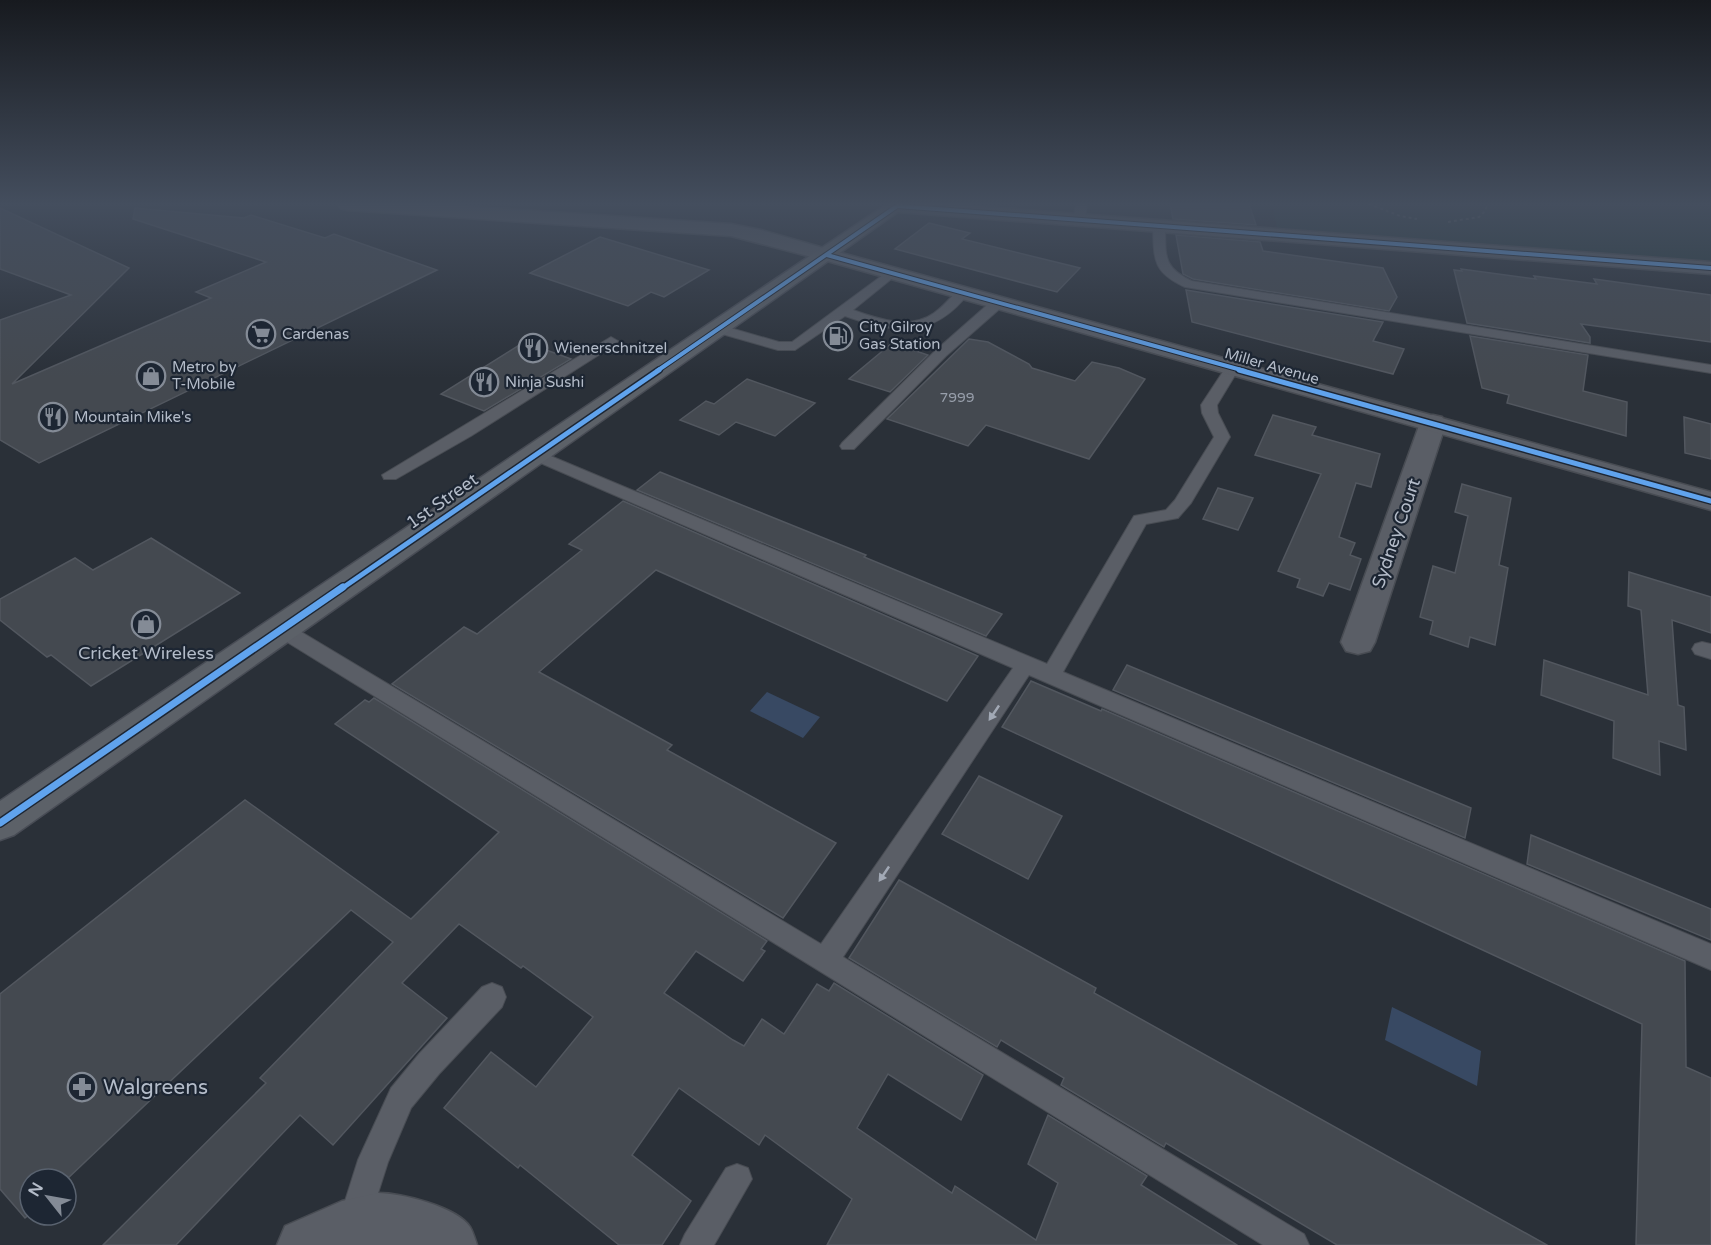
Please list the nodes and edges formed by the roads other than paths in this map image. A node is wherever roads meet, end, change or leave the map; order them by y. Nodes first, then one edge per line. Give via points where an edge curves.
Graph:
1 (817, 262) edge
2 (852, 262) edge
3 (1161, 262) edge
4 (1633, 262) edge
5 (1711, 268) edge
6 (891, 273) junction
7 (963, 293) junction
8 (999, 302) junction
9 (843, 311) junction
10 (720, 328) junction
11 (610, 341) dead end
12 (1233, 367) junction
13 (1711, 369) edge
14 (1433, 423) junction
15 (848, 446) dead end
16 (536, 455) junction
17 (390, 475) dead end
18 (1711, 501) edge
19 (281, 628) junction
20 (1358, 642) dead end
21 (1026, 664) junction
22 (1051, 675) junction
23 (0, 823) edge
24 (1711, 957) edge
25 (825, 961) junction
26 (492, 997) dead end
27 (737, 1179) dead end
28 (354, 1223) junction
29 (304, 1245) edge
30 (450, 1245) edge
31 (696, 1245) edge
32 (1293, 1245) edge

1 - 10 main road, 1st Street
2 - 6 street, Miller Avenue
3 - 13 lane via 1169,276 1189,284
4 - 5 street
6 - 7 street, Miller Avenue
6 - 9 lane
7 - 8 street, Miller Avenue
7 - 9 lane via 939,316 925,323 900,326
8 - 12 street, Miller Avenue
8 - 15 lane via 941,353
9 - 10 lane via 795,346 778,346
10 - 16 main road, 1st Street
11 - 17 lane via 465,433
12 - 14 street, Miller Avenue
12 - 22 lane via 1208,411 1222,437 1172,514 1140,520
14 - 18 street, Miller Avenue
14 - 20 street, Sydney Court
16 - 19 main road, 1st Street
16 - 21 lane
19 - 23 main road, 1st Street
19 - 25 lane
21 - 22 lane
21 -> 25 lane
22 - 24 lane
25 - 32 lane
26 - 28 lane via 401,1098 373,1160
27 - 31 lane
28 - 29 street
28 - 30 street via 410,1221

